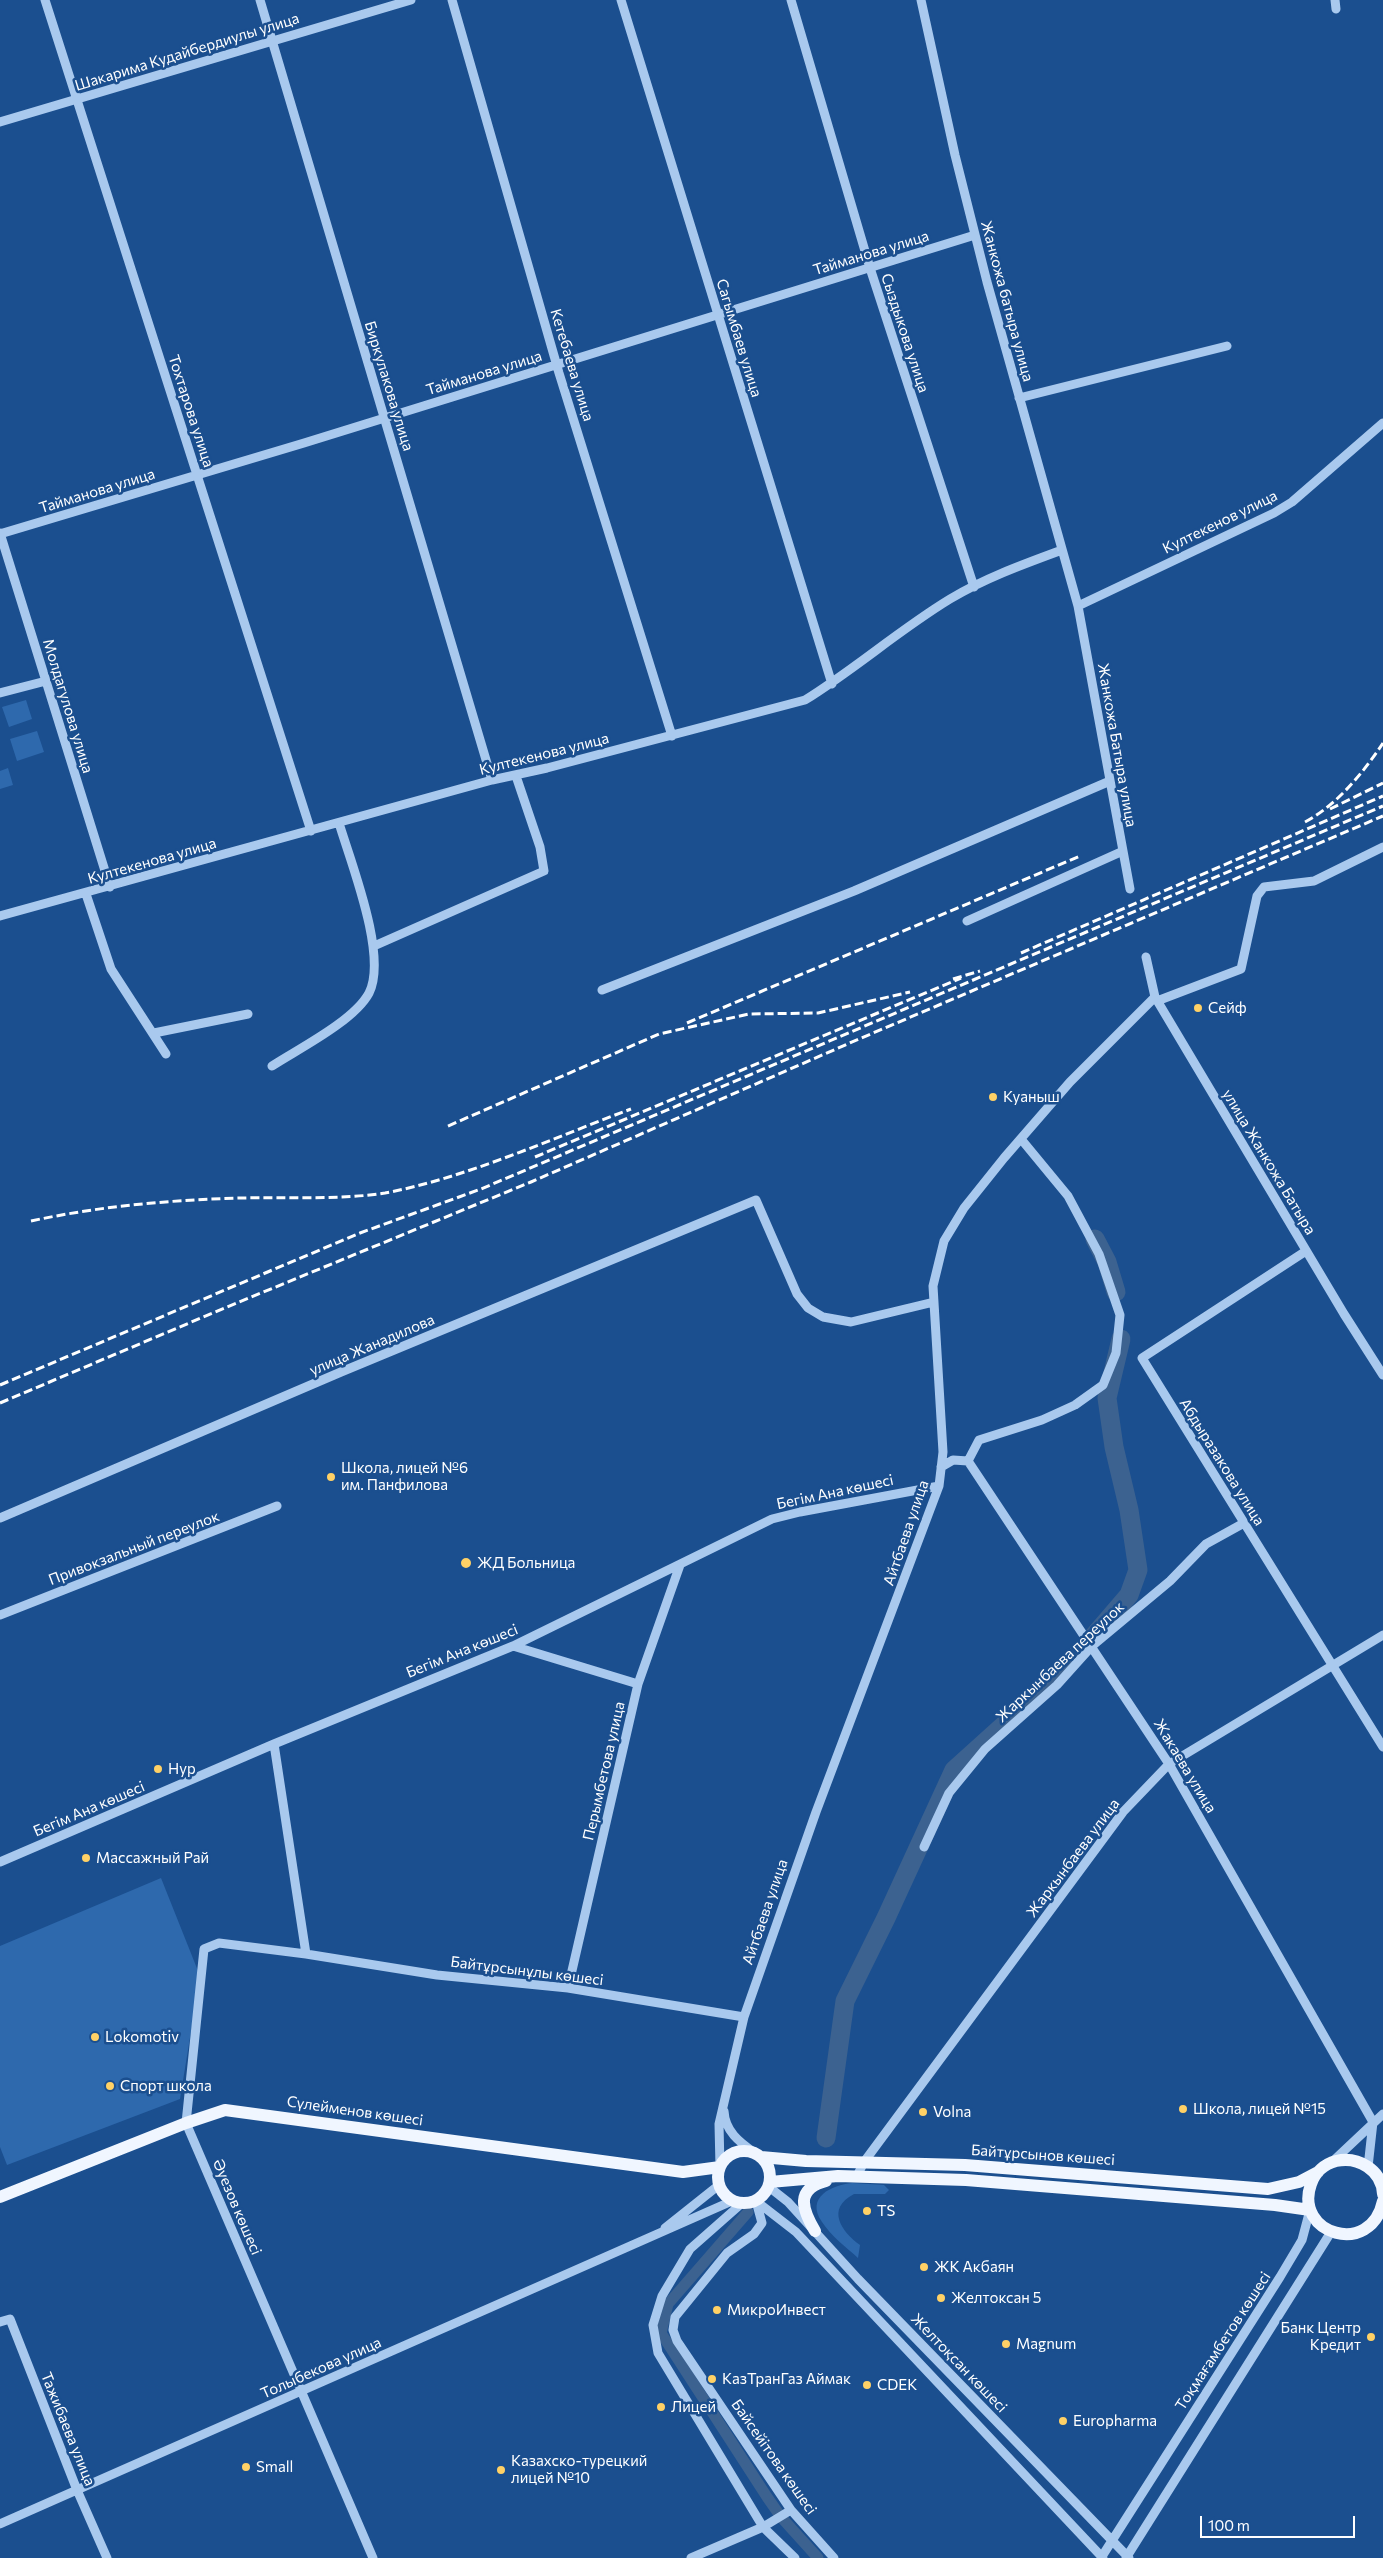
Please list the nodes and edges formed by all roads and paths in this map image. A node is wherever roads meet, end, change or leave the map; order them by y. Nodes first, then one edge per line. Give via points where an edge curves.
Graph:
1 (45, 0) edge
2 (260, 0) edge
3 (411, 0) edge
4 (452, 0) edge
5 (621, 0) edge
6 (791, 0) edge
7 (922, 0) edge
8 (272, 40) junction
9 (76, 99) junction
10 (0, 122) edge
11 (975, 235) junction
12 (870, 268) junction
13 (718, 315) junction
14 (1227, 346) dead end
15 (557, 365) junction
16 (1019, 398) junction
17 (384, 418) junction
18 (1383, 423) edge
19 (197, 475) junction
20 (0, 534) edge
21 (1062, 550) junction
22 (974, 587) junction
23 (1078, 606) junction
24 (46, 681) junction
25 (832, 684) junction
26 (0, 693) edge
27 (672, 736) junction
28 (516, 776) junction
29 (492, 780) junction
30 (1110, 781) junction
31 (339, 823) junction
32 (311, 831) junction
33 (1383, 848) edge
34 (1123, 851) junction
35 (110, 888) junction
36 (1130, 890) dead end
37 (86, 894) junction
38 (0, 916) edge
39 (967, 921) dead end
40 (374, 946) junction
41 (1146, 957) dead end
42 (602, 990) dead end
43 (1156, 999) junction
44 (248, 1014) dead end
45 (154, 1034) junction
46 (166, 1054) dead end
47 (272, 1066) dead end
48 (1021, 1139) junction
49 (1306, 1251) junction
50 (934, 1302) junction
51 (1383, 1375) edge
52 (968, 1461) junction
53 (941, 1467) junction
54 (939, 1486) junction
55 (277, 1506) dead end
56 (0, 1518) edge
57 (1244, 1523) junction
58 (680, 1565) junction
59 (0, 1615) edge
60 (1383, 1635) edge
61 (513, 1646) junction
62 (1092, 1646) junction
63 (1333, 1666) junction
64 (638, 1684) junction
65 (274, 1744) junction
66 (1383, 1747) edge
67 (1169, 1764) junction
68 (924, 1848) dead end
69 (0, 1862) edge
70 (306, 1954) junction
71 (568, 1988) junction
72 (744, 2017) junction
73 (724, 2099) junction
74 (1383, 2114) edge
75 (1373, 2122) junction
76 (186, 2123) junction
77 (758, 2155) junction
78 (864, 2162) junction
79 (1331, 2163) junction
80 (720, 2167) junction
81 (1318, 2172) junction
82 (1375, 2172) edge
83 (838, 2176) junction
84 (857, 2176) junction
85 (770, 2184) junction
86 (719, 2186) junction
87 (1383, 2194) edge
88 (0, 2197) edge
89 (756, 2201) junction
90 (1383, 2201) edge
91 (736, 2202) junction
92 (1310, 2210) junction
93 (1380, 2219) edge
94 (815, 2231) junction
95 (1331, 2232) junction
96 (653, 2238) junction
97 (0, 2322) edge
98 (300, 2392) junction
99 (77, 2490) junction
100 (791, 2510) junction
101 (0, 2524) edge
102 (763, 2527) junction
103 (1112, 2541) junction
104 (698, 2557) edge
105 (1127, 2557) edge
106 (107, 2558) edge
107 (373, 2558) edge
108 (795, 2558) edge
109 (834, 2558) edge
110 (1102, 2558) edge

1 - 9 street, Тохтарова улица
2 - 8 street, Биркулакова улица
3 - 8 street, Шакарима Кудайбердиулы улица
4 - 15 street, Кетебаева улица
5 - 13 street, Сагымбаев улица
6 - 12 street, Сыздыкова улица
7 - 11 street, Жанкожа батыра улица
8 - 9 street, Шакарима Кудайбердиулы улица
8 - 17 street, Биркулакова улица
9 - 10 street, Шакарима Кудайбердиулы улица
9 - 19 street, Тохтарова улица
11 - 12 street, Тайманова улица
11 - 16 street, Жанкожа батыра улица
12 - 13 street, Тайманова улица
12 - 22 street, Сыздыкова улица
13 - 15 street, Тайманова улица
13 - 25 street, Сагымбаев улица
14 - 16 street
15 - 17 street, Тайманова улица
15 - 27 street, Кетебаева улица
16 - 21 street, Жанкожа батыра улица
17 - 19 street, Тайманова улица
17 - 29 street, Биркулакова улица
18 - 23 street, Култекенов улица via 1292,502 1274,513
19 - 20 street, Тайманова улица
19 - 32 street, Тохтарова улица
20 - 24 street, Молдагулова улица
21 - 22 street, Култекенова улица via 1003,572
21 - 23 street, Жанкожа батыра улица
22 - 25 street, Култекенова улица via 950,599
23 - 30 street, Жанкожа Батыра улица
24 - 26 street
24 - 35 street, Молдагулова улица
25 - 27 street, Култекенова улица via 805,700
27 - 28 street, Култекенова улица
28 - 29 street, Култекенова улица
28 - 40 street via 540,847 544,871
29 - 31 street, Култекенова улица
30 - 34 street, Жанкожа Батыра улица
30 - 42 street via 854,891
31 - 32 street, Култекенова улица
31 - 40 street
32 - 35 street, Култекенова улица
33 - 43 street via 1314,881 1264,888 1257,896 1241,969
34 - 36 street, Жанкожа Батыра улица
34 - 39 street
35 - 37 street, Култекенова улица
37 - 38 street, Култекенова улица
37 - 45 street via 111,969
40 - 47 street via 376,974 368,994 344,1020
41 - 43 street, улица Жанкожа Батыра
43 - 48 street, Айтбаева улица via 1070,1082
43 - 49 street, улица Жанкожа Батыра
44 - 45 street
45 - 46 street
48 - 50 street, Айтбаева улица via 952,1226 935,1273
48 - 52 street via 1068,1196 1099,1254 1120,1316 1116,1353 1103,1385 1076,1405 1042,1420 979,1440
49 - 51 street, улица Жанкожа Батыра
49 - 57 street, Абдыразакова улица via 1142,1358
50 - 53 street, Айтбаева улица via 943,1452
50 - 56 street, улица Жанадилова via 851,1322 823,1318 808,1308 797,1294 756,1200
52 - 53 street via 953,1460
52 - 62 street, Жакаева улица
53 - 54 street, Айтбаева улица
54 - 58 street, Бегім Ана көшесі via 772,1519
54 - 72 street, Айтбаева улица via 816,1812
55 - 59 street, Привокзальный переулок
57 - 62 street, Жаркынбаева переулок via 1206,1544 1170,1581
57 - 63 street, Абдыразакова улица
58 - 61 street, Бегім Ана көшесі
58 - 64 street, Перымбетова улица
60 - 63 street, Жаркынбаева улица
61 - 64 street
61 - 65 street, Бегім Ана көшесі
62 - 67 street, Жакаева улица
62 - 68 street, Жаркынбаева переулок via 1057,1685 985,1749 949,1793
63 - 66 street, Абдыразакова улица
63 - 67 street, Жаркынбаева улица
64 - 71 street, Перымбетова улица
65 - 69 street, Бегім Ана көшесі
65 - 70 street
67 - 75 street, Жакаева улица
67 - 78 street, Жаркынбаева улица via 1123,1812
70 - 71 street, Байтұрсынұлы көшесі via 437,1975
70 - 76 street, Әуезов көшесі via 219,1943 204,1949
71 - 72 street, Байтұрсынұлы көшесі
72 - 73 street, Айтбаева улица
73 - 77 street via 725,2120 731,2132
73 - 80 street, Айтбаева улица via 719,2124
74 - 75 street
75 - 79 street
75 - 82 street
76 - 80 main road, Сүлейменов көшесі via 225,2110 683,2172
76 - 88 main road, Сүлейменов көшесі
76 - 98 street, Әуезов көшесі
77 - 78 main road, Байтұрсынов көшесі via 806,2161
77 - 80 main road via 747,2151 731,2155
77 - 85 main road via 769,2168
78 - 81 main road, Байтұрсынов көшесі via 965,2165 1268,2188 1299,2182
78 - 84 street, Жаркынбаева улица
79 - 81 main road, Байтұрсынов көшесі
79 - 82 main road via 1356,2161
80 - 86 main road
81 - 92 main road via 1309,2190
82 - 87 main road
83 - 84 main road, Байтұрсынов көшесі
83 - 85 main road, Байтұрсынов көшесі
83 - 94 main road via 812,2186 804,2197 804,2210
84 - 92 main road, Байтұрсынов көшесі via 966,2180
85 - 89 main road
85 - 94 street, Желтоқсан көшесі
86 - 91 main road via 726,2197
86 - 96 street
89 - 91 main road
89 - 100 street, Байсейітова көшесі via 762,2223 754,2234 727,2253 674,2317 673,2330
89 - 110 street, Желтоқсан көшесі via 796,2232
90 - 93 main road
91 - 96 street
91 - 102 street via 690,2249 662,2296 653,2325 658,2353
92 - 95 main road via 1315,2219
92 - 103 street, Тоқмағамбетов көшесі via 1302,2240 1280,2277
93 - 95 main road via 1356,2233
94 - 103 street, Желтоқсан көшесі
95 - 105 street
96 - 98 street, Толыбекова улица
97 - 99 street, Тажибаева улица via 10,2319
98 - 99 street, Толыбекова улица
98 - 107 street, Әуезов көшесі
99 - 101 street, Толыбекова улица
99 - 106 street, Тажибаева улица
100 - 102 street
100 - 109 street, Байсейітова көшесі
102 - 104 street
102 - 108 street
103 - 105 street, Желтоқсан көшесі
103 - 110 street, Тоқмағамбетов көшесі

